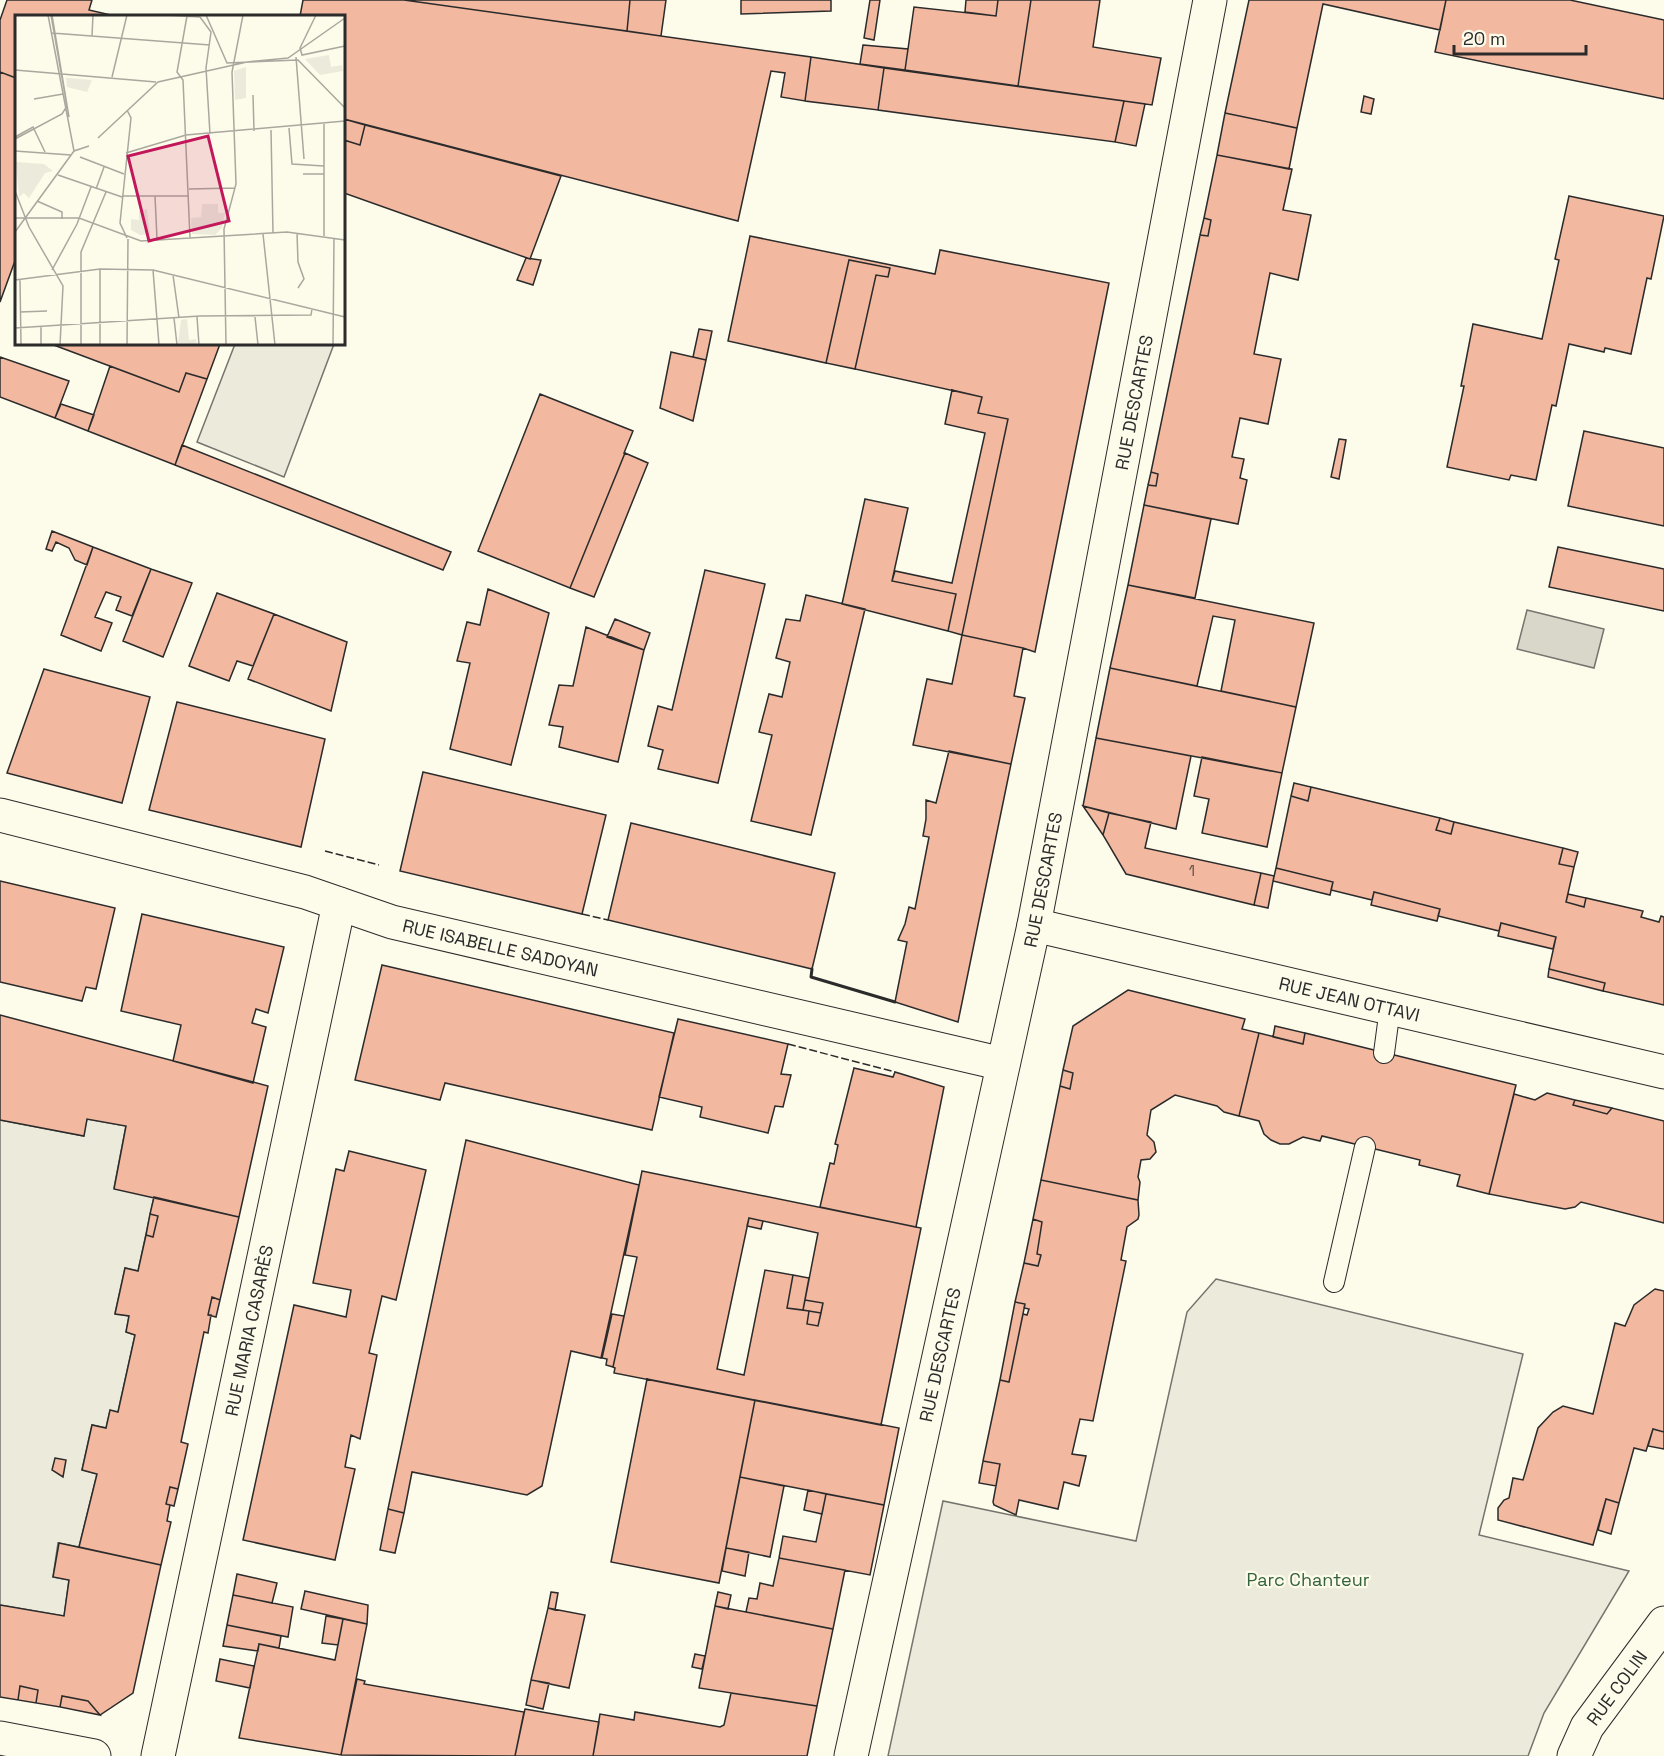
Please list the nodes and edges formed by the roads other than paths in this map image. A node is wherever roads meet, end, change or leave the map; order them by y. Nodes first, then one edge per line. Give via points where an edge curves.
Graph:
1 (1210, 0) edge
2 (0, 815) edge
3 (339, 904) junction
4 (1034, 925) junction
5 (1390, 1008) junction
6 (1384, 1053) dead end
7 (1003, 1064) junction
8 (1664, 1072) edge
9 (1365, 1147) dead end
10 (1334, 1281) dead end
11 (1664, 1623) edge
12 (0, 1738) edge
13 (93, 1756) edge
14 (158, 1756) edge
15 (851, 1756) edge
16 (1574, 1756) edge

1 - 4 street, RUE DESCARTES
2 - 3 street, RUE ISABELLE SADOYAN
3 - 7 street, RUE ISABELLE SADOYAN via 392,922
3 - 14 street, RUE MARIA CASARÈS
4 - 5 street, RUE JEAN OTTAVI
4 - 7 street, RUE DESCARTES
5 - 6 lane
5 - 8 street, RUE JEAN OTTAVI
7 - 15 street, RUE DESCARTES
9 - 10 lane
11 - 16 street, RUE COLIN via 1587,1727
12 - 13 street

